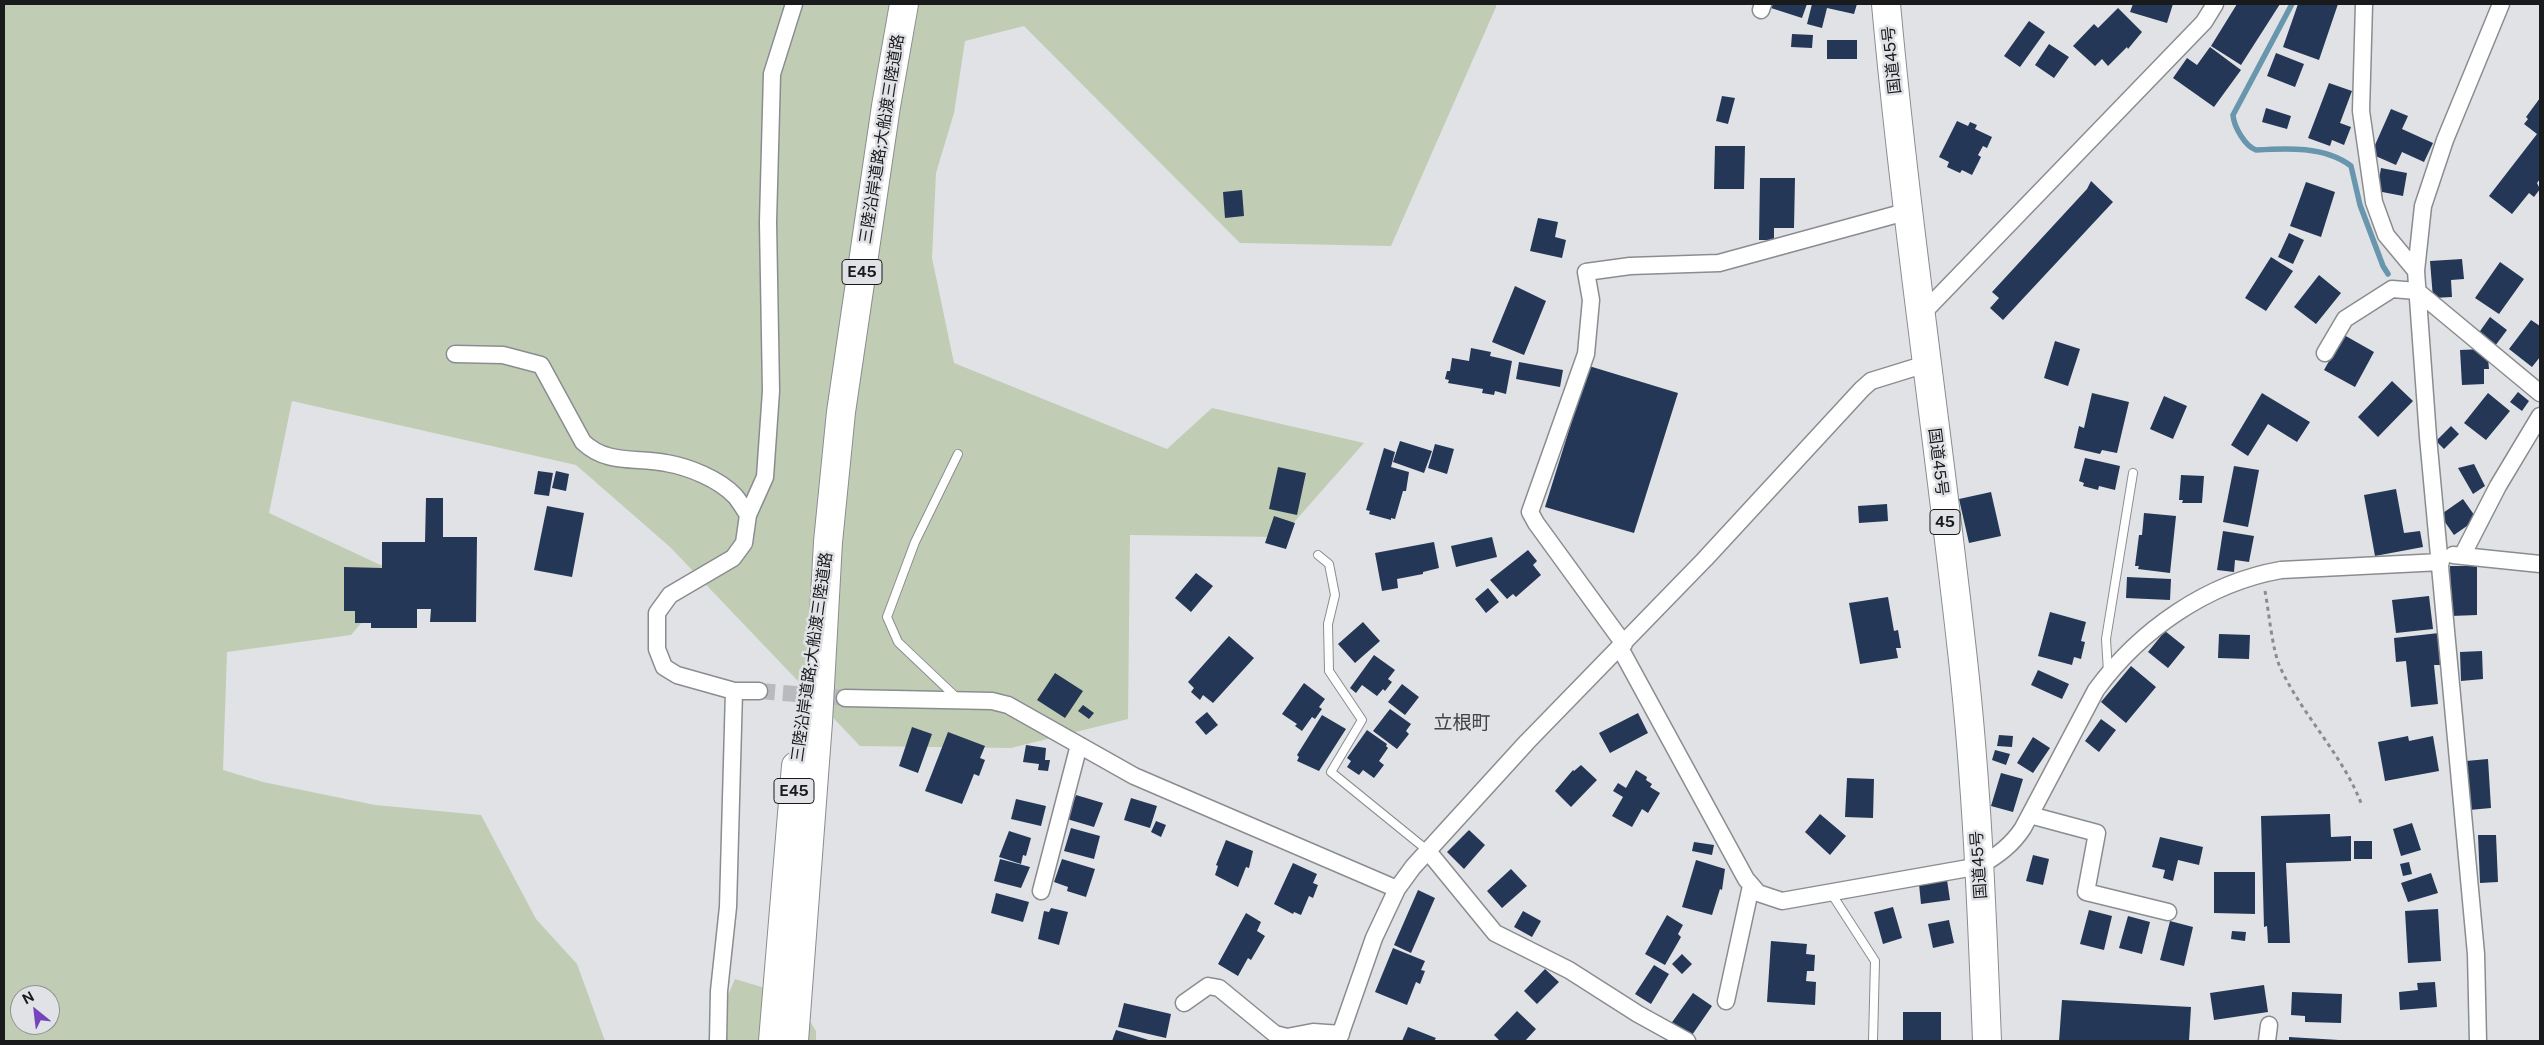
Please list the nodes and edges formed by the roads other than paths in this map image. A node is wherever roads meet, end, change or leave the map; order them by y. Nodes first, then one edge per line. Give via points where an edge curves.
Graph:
1 (794, 4) edge
2 (904, 4) edge
3 (1886, 4) edge
4 (2215, 4) edge
5 (2364, 4) edge
6 (2501, 4) edge
7 (1909, 211) junction
8 (2416, 271) junction
9 (2417, 291) junction
10 (1920, 316) junction
11 (2325, 353) dead end
12 (455, 354) dead end
13 (1926, 364) junction
14 (2540, 393) edge
15 (2540, 416) edge
16 (958, 454) dead end
17 (2132, 473) dead end
18 (748, 515) junction
19 (828, 542) junction
20 (1318, 555) dead end
21 (2462, 556) junction
22 (2441, 558) junction
23 (2540, 564) edge
24 (1622, 646) junction
25 (2108, 674) junction
26 (734, 690) junction
27 (759, 691) tunnel mouth
28 (844, 698) tunnel mouth
29 (960, 700) junction
30 (1079, 744) junction
31 (2030, 815) junction
32 (1427, 850) junction
33 (1980, 866) junction
34 (1397, 889) junction
35 (1041, 891) dead end
36 (1759, 892) junction
37 (1831, 893) junction
38 (2168, 912) dead end
39 (1726, 1001) dead end
40 (1184, 1003) dead end
41 (2269, 1025) dead end
42 (1340, 1038) edge
43 (718, 1041) edge
44 (773, 1041) edge
45 (794, 1041) edge
46 (1686, 1041) edge
47 (1873, 1041) edge
48 (1987, 1041) edge
49 (2267, 1041) edge
50 (2478, 1041) edge

1 - 18 street via 772,74 768,222 771,391 764,477
2 - 19 highway, 三陸沿岸道路;大船渡三陸道路 / E45 via 841,412
3 - 7 highway, 国道45号 / 45
4 - 10 street via 2204,22
5 - 8 street via 2361,111 2374,202 2386,235
6 - 8 street via 2445,140 2429,190
7 - 10 highway, 国道45号 / 45
7 - 24 street via 1715,263 1630,266 1586,272 1591,300 1586,354 1530,512
8 - 9 street
9 - 11 street via 2392,289 2345,319
9 - 14 street
9 - 22 street
10 - 13 highway, 国道45号 / 45
12 - 18 street via 503,355 541,365 583,442 593,451 610,458 666,463 704,475 734,496
13 - 24 street via 1871,381
13 - 33 highway, 国道45号 / 45 via 1963,661
15 - 21 street via 2498,486
16 - 29 lane via 915,542 887,617 898,642
17 - 25 lane via 2106,640
18 - 26 street via 744,543 733,558 670,595 657,613 657,649 664,667 676,675
19 - 44 highway, 三陸沿岸道路;大船渡三陸道路 / E45 via 800,731
19 - 45 highway, 三陸沿岸道路;大船渡三陸道路 / E45
20 - 32 lane via 1328,564 1334,595 1328,624 1328,671 1362,720 1331,772
21 - 22 street
21 - 23 street
22 - 25 street via 2261,574 2214,591 2175,614 2142,638
22 - 50 street via 2476,954
24 - 32 street
24 - 36 street
25 - 31 street via 2096,690
26 - 27 street
26 - 43 street via 728,907 719,991
28 - 29 street
29 - 30 street via 1008,705
30 - 34 street via 1134,776
30 - 35 street
31 - 33 street via 2013,843
31 - 38 street via 2098,833 2086,892
32 - 34 street
32 - 46 street via 1495,933 1570,970
33 - 37 street
33 - 48 highway, 国道45号 / 45
34 - 42 street via 1374,938
36 - 37 street via 1782,902
36 - 39 street
37 - 47 lane via 1875,961
40 - 42 street via 1208,986 1219,988 1275,1034 1287,1037 1313,1032
41 - 49 street

